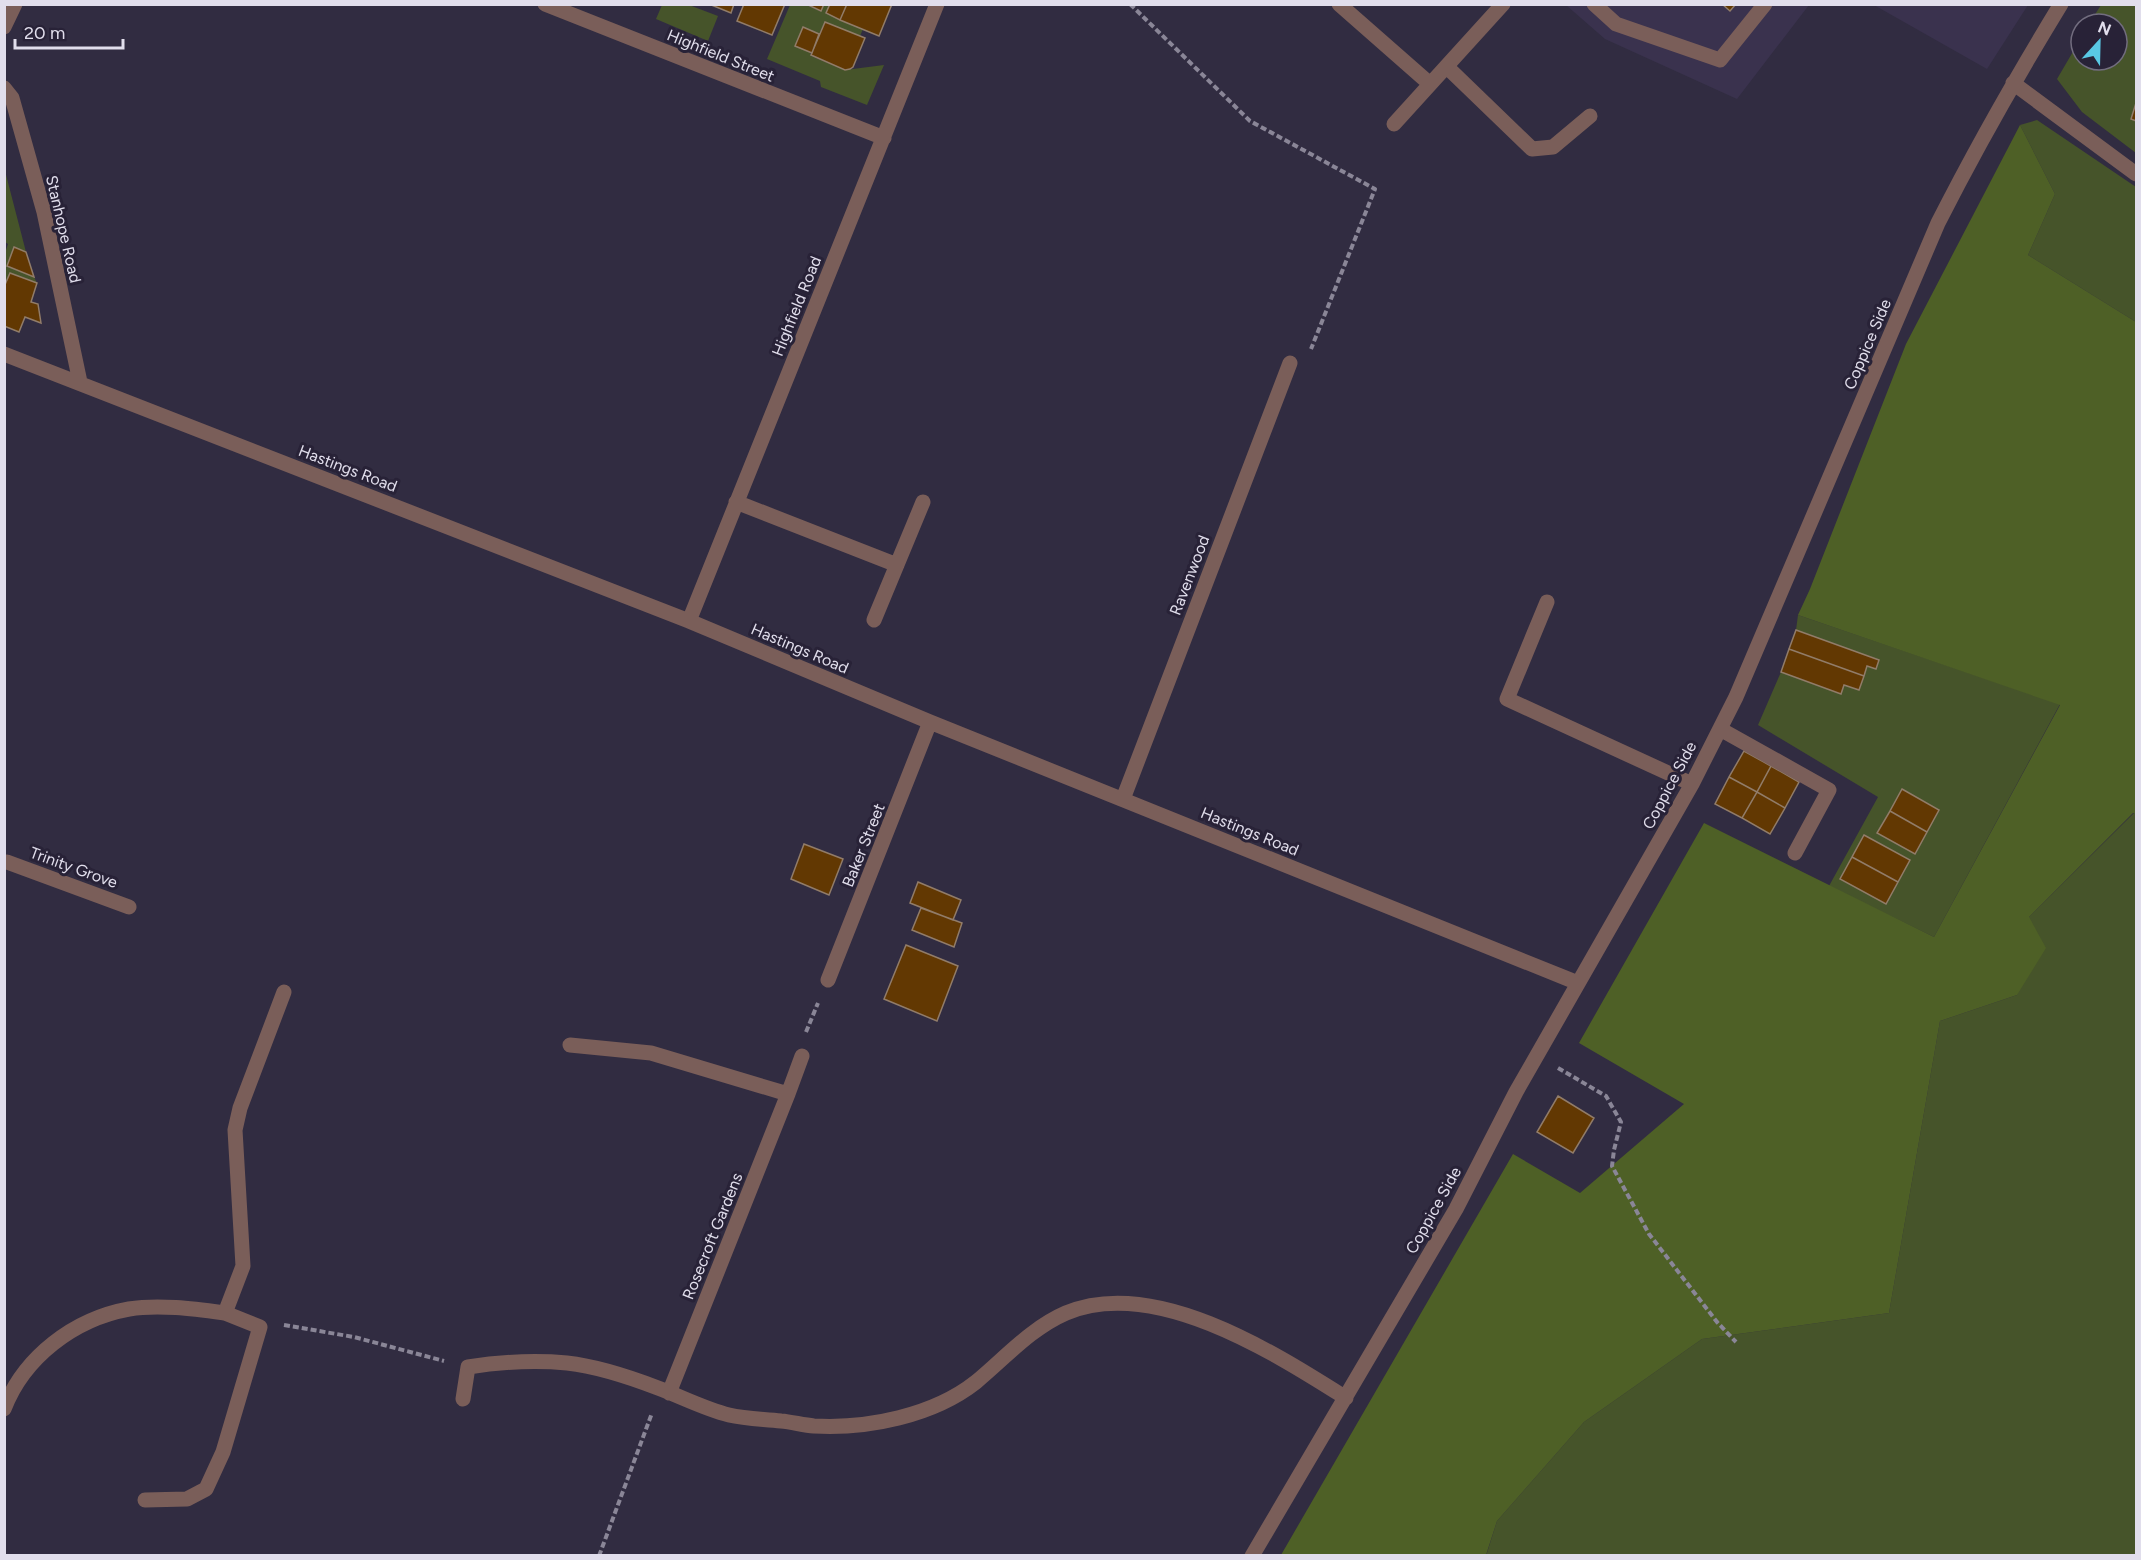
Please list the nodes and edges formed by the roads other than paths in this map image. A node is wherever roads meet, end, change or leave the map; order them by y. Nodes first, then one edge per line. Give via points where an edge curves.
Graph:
1 (15, 4) edge
2 (545, 4) edge
3 (937, 4) edge
4 (1339, 4) edge
5 (1503, 4) edge
6 (1594, 4) edge
7 (1765, 4) edge
8 (2061, 4) edge
9 (4, 27) edge
10 (1447, 67) junction
11 (2013, 83) junction
12 (1430, 84) junction
13 (4, 88) edge
14 (1590, 116) dead end
15 (1394, 124) dead end
16 (884, 138) junction
17 (2136, 174) edge
18 (4, 354) edge
19 (1290, 363) road end
20 (80, 382) junction
21 (736, 502) junction
22 (923, 502) dead end
23 (897, 565) junction
24 (1547, 602) dead end
25 (874, 620) dead end
26 (688, 621) junction
27 (930, 722) junction
28 (1719, 729) junction
29 (1692, 784) junction
30 (1123, 799) junction
31 (1795, 853) dead end
32 (5, 863) edge
33 (129, 907) dead end
34 (828, 980) road end
35 (1578, 983) junction
36 (284, 993) dead end
37 (570, 1045) dead end
38 (802, 1056) road end
39 (788, 1094) junction
40 (225, 1313) junction
41 (665, 1391) junction
42 (1346, 1398) junction
43 (463, 1399) dead end
44 (4, 1409) edge
45 (145, 1500) dead end
46 (1252, 1556) edge

1 - 9 street
2 - 16 street, Highfield Street
3 - 16 street, Highfield Road
4 - 12 street
5 - 10 street
6 - 7 street via 1616,24 1720,60
8 - 11 street, Coppice Side
10 - 12 street
10 - 14 street via 1532,149 1554,147
11 - 17 street
11 - 28 street, Coppice Side via 1938,223 1790,573
12 - 15 street
13 - 20 street, Stanhope Road via 12,98 44,212
16 - 21 street, Highfield Road
18 - 20 street, Hastings Road
19 - 30 street, Ravenwood
20 - 26 street, Hastings Road
21 - 23 street
21 - 26 street, Highfield Road
22 - 23 street
23 - 25 street
24 - 29 street via 1507,699
26 - 27 street, Hastings Road
27 - 30 street, Hastings Road
27 - 34 street, Baker Street
28 - 29 street, Coppice Side
28 - 31 street via 1829,789
29 - 35 street, Coppice Side
30 - 35 street, Hastings Road
32 - 33 street, Trinity Grove
35 - 42 street, Coppice Side via 1456,1209
36 - 40 street via 235,1130 243,1266
37 - 39 street via 651,1053
38 - 39 street, Rosecroft Gardens
39 - 41 street, Rosecroft Gardens
40 - 44 street via 192,1308 130,1309 98,1318 67,1333 42,1352 23,1372
40 - 45 street via 260,1327 223,1452 206,1488 186,1499
41 - 42 street via 730,1415 814,1426 883,1422 912,1415 974,1384 1037,1331 1064,1314 1085,1306 1118,1303 1159,1307 1238,1335
41 - 43 street via 635,1379 569,1363 505,1362 468,1367
42 - 46 street, Coppice Side

